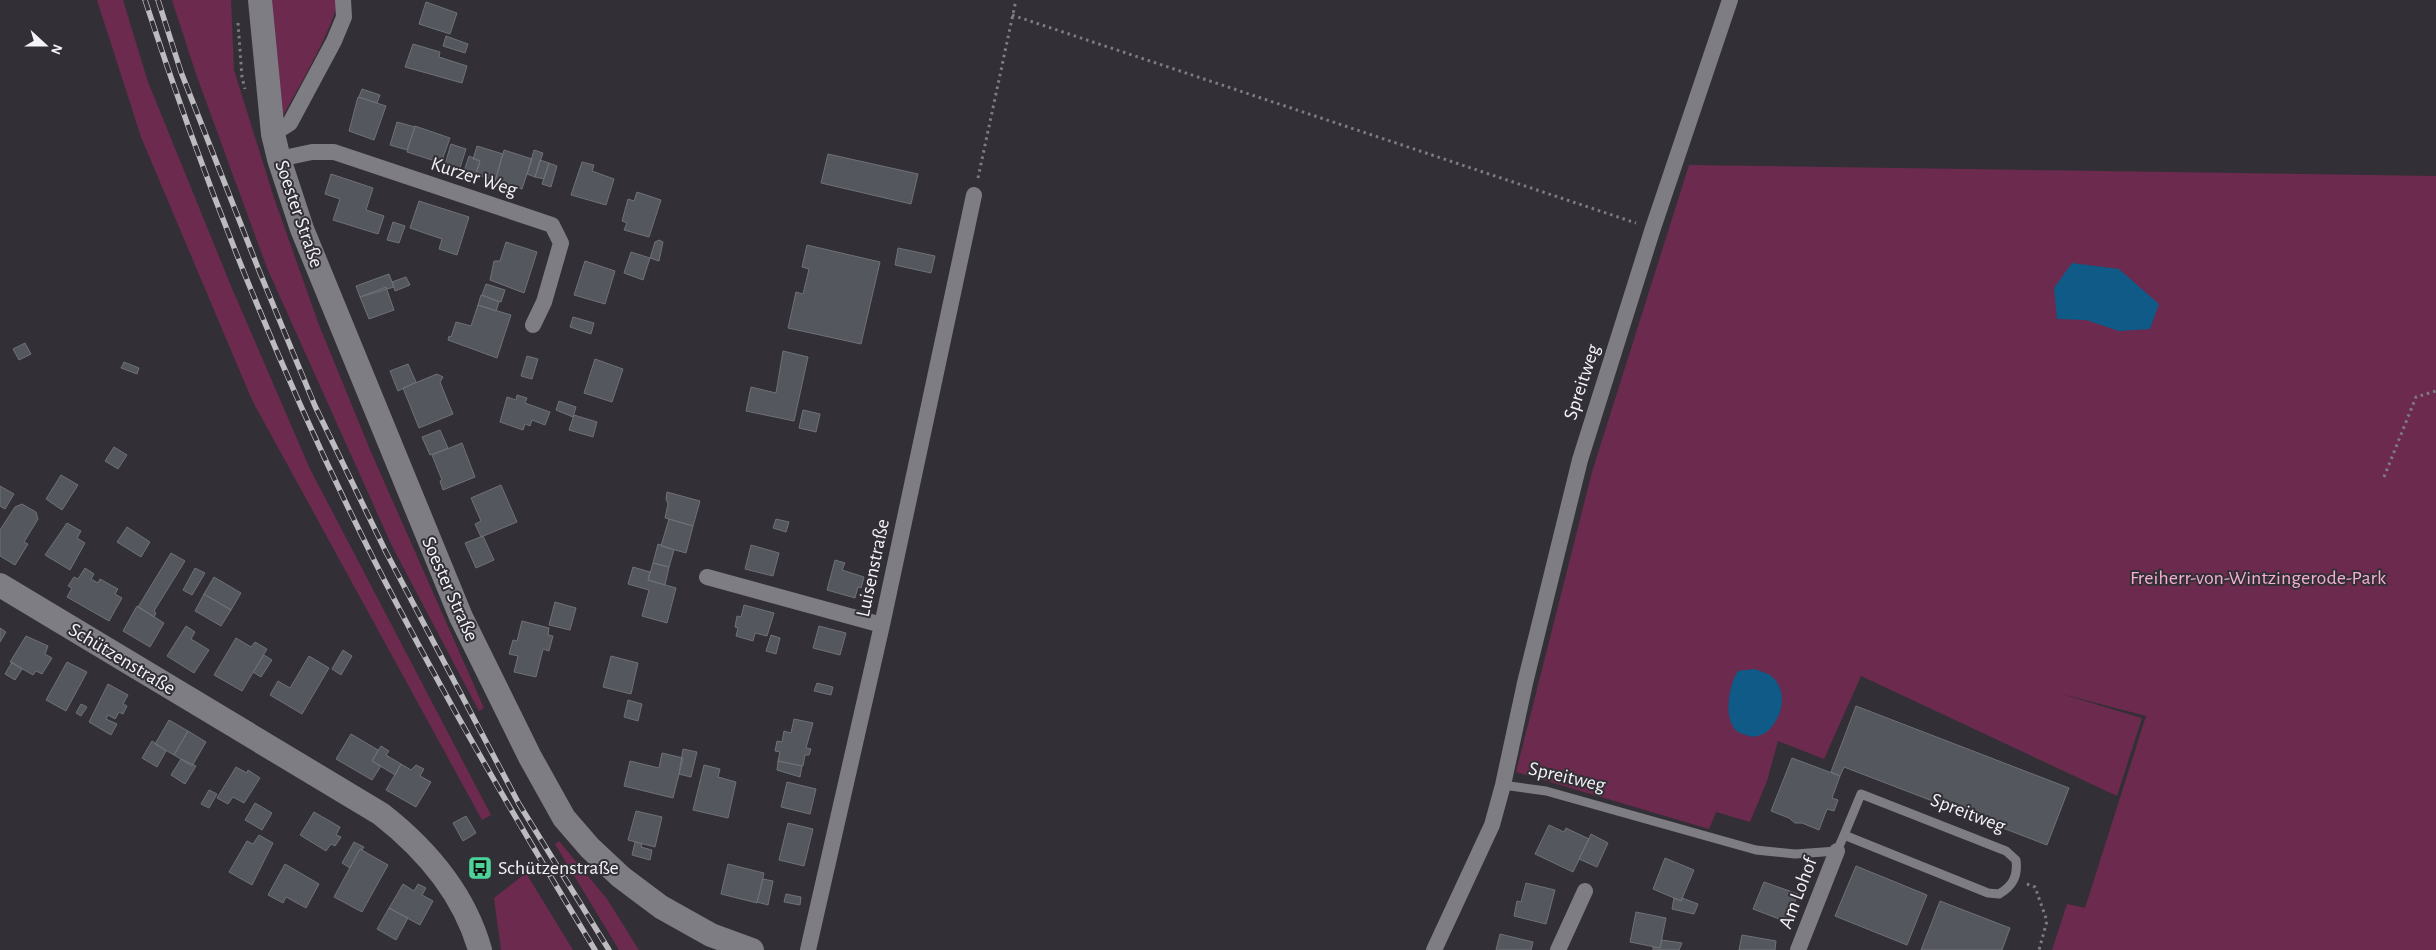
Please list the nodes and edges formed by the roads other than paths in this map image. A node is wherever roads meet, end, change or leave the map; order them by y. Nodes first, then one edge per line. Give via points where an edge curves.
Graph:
1 (260, 0) edge
2 (343, 0) edge
3 (1730, 0) edge
4 (274, 134) junction
5 (279, 159) junction
6 (974, 194) road end
7 (533, 325) dead end
8 (706, 577) dead end
9 (0, 585) edge
10 (882, 625) junction
11 (1503, 785) junction
12 (1844, 835) junction
13 (1837, 851) junction
14 (1585, 891) dead end
15 (480, 950) edge
16 (752, 950) edge
17 (808, 950) edge
18 (1434, 950) edge
19 (1558, 950) edge
20 (1798, 950) edge

1 - 4 street, Soester Straße
2 - 4 street, Soester Straße via 344,17 334,41 290,123
3 - 11 street, Spreitweg via 1653,228 1580,460
4 - 5 street, Soester Straße
5 - 7 street, Kurzer Weg via 312,152 334,152 552,225 561,243 544,302
5 - 16 street, Soester Straße via 305,238 461,617 564,818 621,877 661,907 711,935
6 - 10 street, Luisenstraße
8 - 10 street
9 - 15 street, Schützenstraße via 386,818 415,843 448,880 468,915
10 - 17 street, Luisenstraße
11 - 13 lane, Spreitweg via 1546,791 1756,850 1794,854
11 - 18 street, Spreitweg via 1492,825
12 - 12 lane, Spreitweg via 1861,794 2006,851 2016,860 2015,878 2009,888 1999,894 1988,892
12 - 13 lane, Spreitweg
13 - 20 street, Am Lohof
14 - 19 street

